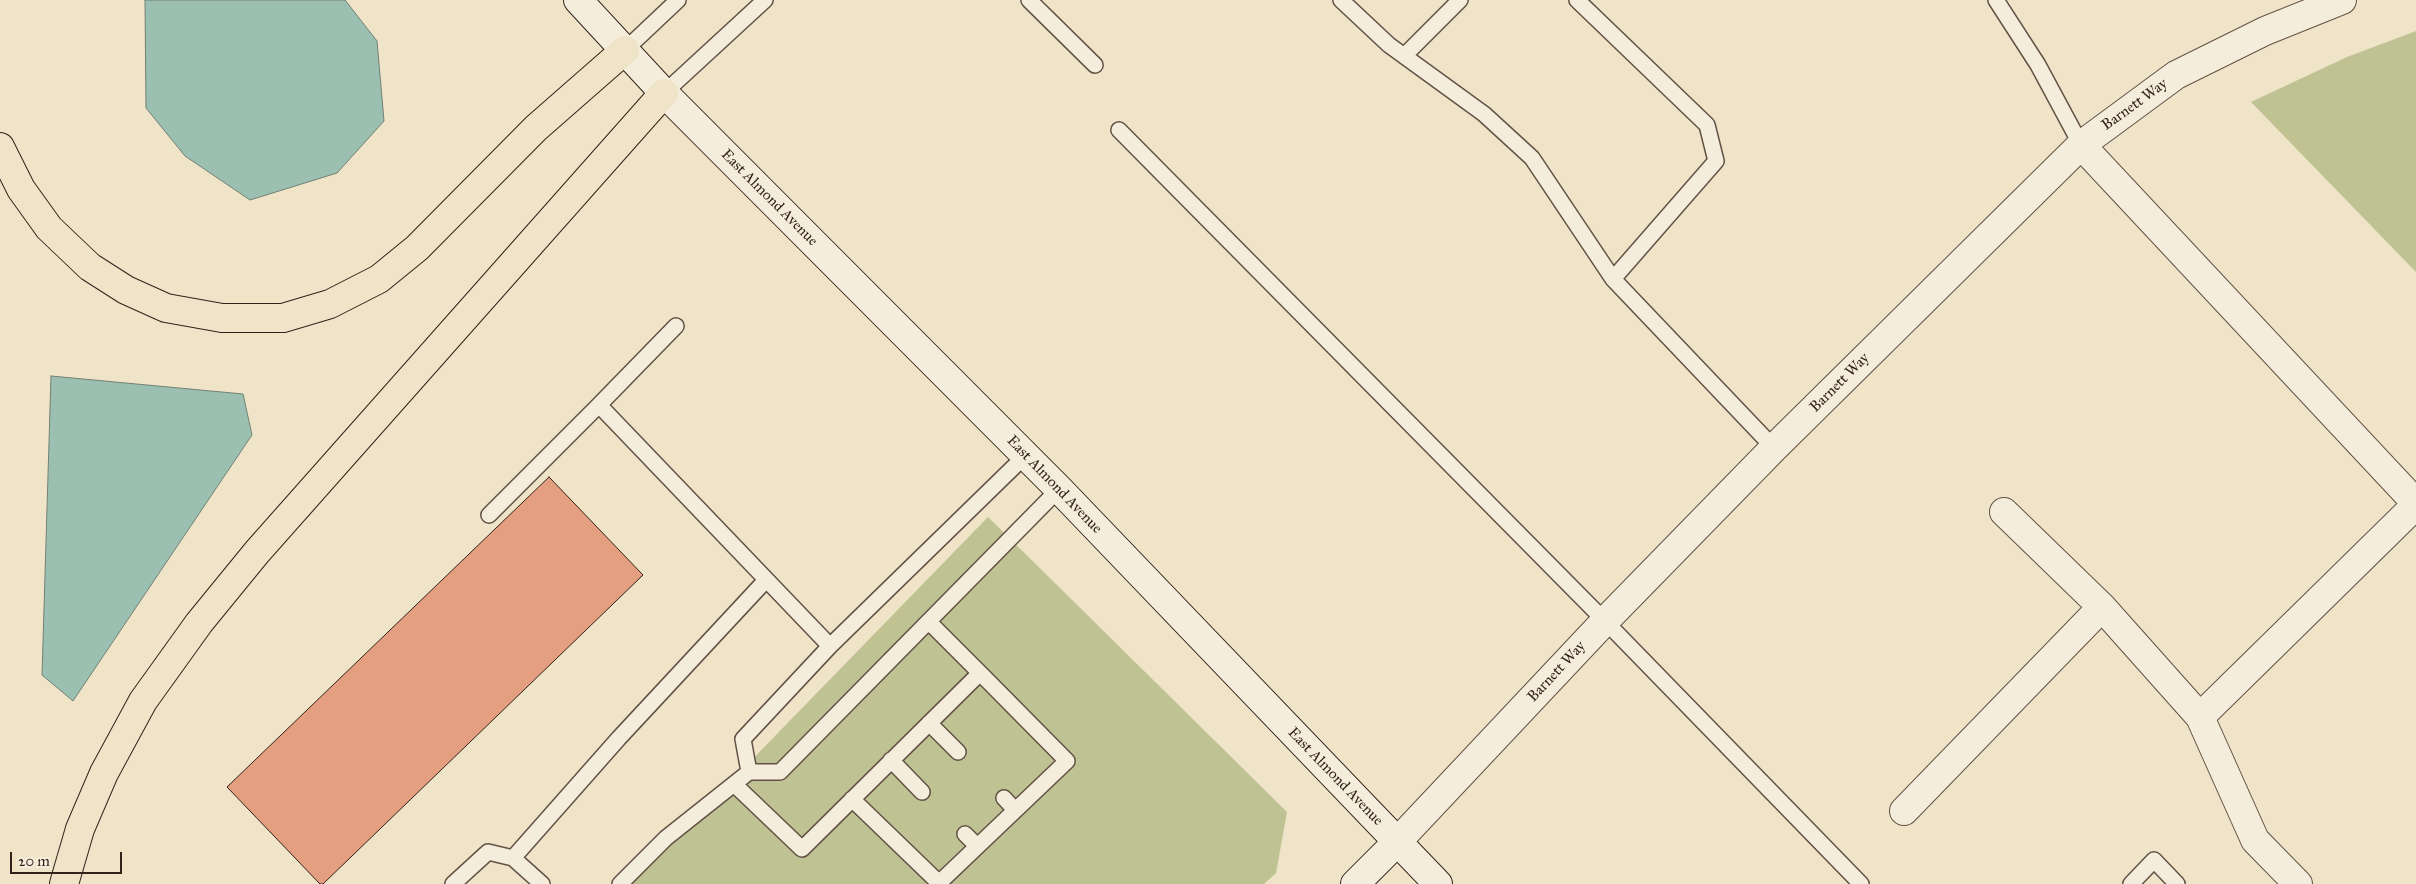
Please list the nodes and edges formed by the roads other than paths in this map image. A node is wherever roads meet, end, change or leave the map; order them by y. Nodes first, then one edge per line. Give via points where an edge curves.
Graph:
1 (578, 0) edge
2 (678, 0) edge
3 (765, 0) edge
4 (1028, 0) edge
5 (1341, 0) edge
6 (1460, 0) edge
7 (1577, 0) edge
8 (1996, 0) edge
9 (2342, 0) edge
10 (625, 50) junction
11 (1404, 56) junction
12 (1095, 65) dead end
13 (664, 93) junction
14 (1119, 130) dead end
15 (2080, 145) junction
16 (0, 147) edge
17 (1613, 279) junction
18 (676, 326) dead end
19 (599, 405) junction
20 (1774, 448) junction
21 (1026, 456) junction
22 (1059, 489) junction
23 (2416, 504) edge
24 (2004, 512) dead end
25 (488, 515) dead end
26 (766, 580) junction
27 (2102, 607) junction
28 (1605, 621) junction
29 (929, 622) junction
30 (830, 646) junction
31 (980, 673) junction
32 (2200, 717) junction
33 (929, 723) junction
34 (958, 752) dead end
35 (891, 760) junction
36 (749, 772) junction
37 (734, 784) junction
38 (922, 792) dead end
39 (852, 798) junction
40 (1004, 798) dead end
41 (1016, 810) junction
42 (1904, 811) dead end
43 (965, 834) dead end
44 (1397, 842) junction
45 (977, 846) junction
46 (513, 858) junction
47 (64, 884) edge
48 (454, 884) edge
49 (542, 884) edge
50 (620, 884) edge
51 (940, 884) edge
52 (1355, 884) edge
53 (1438, 884) edge
54 (1861, 884) edge
55 (2131, 884) edge
56 (2177, 884) edge
57 (2298, 884) edge

1 - 10 street, East Almond Avenue
2 - 10 lane
3 - 13 lane
4 - 12 lane
5 - 11 lane
6 - 11 lane
7 - 17 lane via 1707,125 1716,161
8 - 15 lane via 2038,66
9 - 15 street, Barnett Way via 2265,31 2176,75
10 - 13 street, East Almond Avenue
10 - 16 highway via 536,128 417,248 379,279 330,304 283,318 222,318 175,310 126,290 90,267 49,228 21,189
11 - 17 lane via 1484,114 1532,158
13 - 21 street, East Almond Avenue
13 - 47 highway via 257,552 199,623 143,701 104,773 80,829
14 - 28 lane
15 - 20 street, Barnett Way
15 - 23 street
17 - 20 lane
18 - 19 lane
19 - 25 lane
19 - 26 lane
20 - 28 street, Barnett Way
21 - 22 street, East Almond Avenue
21 - 30 lane
22 - 29 lane
22 - 44 street, East Almond Avenue
23 - 32 street
24 - 27 street
26 - 30 lane
26 - 46 lane
27 - 32 street
27 - 42 street
28 - 44 street, Barnett Way
28 - 54 lane
29 - 31 lane
29 - 36 lane via 780,772
30 - 36 lane via 743,738
31 - 33 lane
31 - 41 lane via 1066,761
32 - 57 street via 2255,840
33 - 34 lane
33 - 35 lane
35 - 38 lane
35 - 39 lane
36 - 37 lane
37 - 39 lane via 802,850
37 - 50 lane via 666,838
39 - 51 lane
40 - 41 lane
41 - 45 lane
43 - 45 lane
44 - 52 street, Barnett Way
44 - 53 street, East Almond Avenue
45 - 51 lane
46 - 48 lane via 488,852
46 - 49 lane
55 - 56 lane via 2154,860

